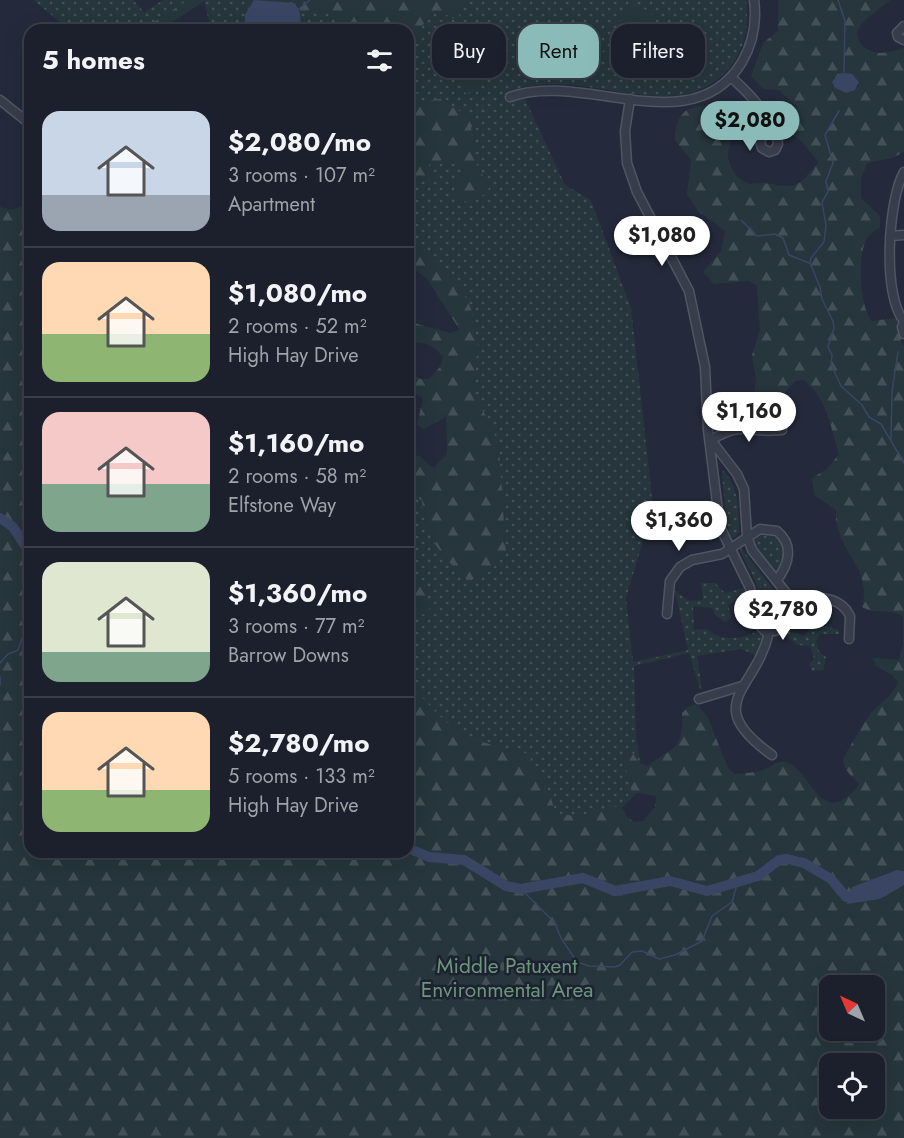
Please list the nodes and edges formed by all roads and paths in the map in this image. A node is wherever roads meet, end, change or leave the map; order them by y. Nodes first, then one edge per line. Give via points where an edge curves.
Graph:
1 (754, 0) edge
2 (904, 26) edge
3 (904, 40) edge
4 (731, 77) junction
5 (510, 97) dead end
6 (630, 99) junction
7 (0, 100) edge
8 (24, 119) edge
9 (770, 134) dead end
10 (904, 172) edge
11 (904, 235) edge
12 (890, 236) junction
13 (904, 321) edge
14 (904, 334) edge
15 (782, 430) dead end
16 (711, 440) junction
17 (727, 462) junction
18 (714, 467) junction
19 (747, 536) junction
20 (730, 550) junction
21 (777, 580) junction
22 (789, 602) junction
23 (667, 614) dead end
24 (769, 632) junction
25 (849, 639) dead end
26 (742, 685) junction
27 (699, 699) dead end
28 (772, 755) dead end

1 - 4 street via 751,43
2 - 3 street via 897,33
4 - 6 street via 688,101
4 - 9 street via 759,107
5 - 6 street via 549,89
6 - 16 street via 625,131 627,163 636,192 689,291 705,367
7 - 8 street
10 - 12 street via 893,199
11 - 12 street
12 - 13 street via 895,301
13 - 14 street
15 - 16 street via 736,428
16 - 17 street
16 - 18 street
17 - 18 street
17 - 19 street via 744,489
18 - 20 street via 720,527
19 - 20 street
19 - 21 street via 752,550
19 - 21 street via 771,528 785,539 787,561
20 - 23 street via 692,560 676,571 670,581
20 - 24 street via 750,588 758,624
21 - 22 street
22 - 24 street via 783,623
22 - 25 street via 818,597 843,606 850,616
24 - 26 street via 759,663
26 - 27 street
26 - 28 street via 735,713 748,734

